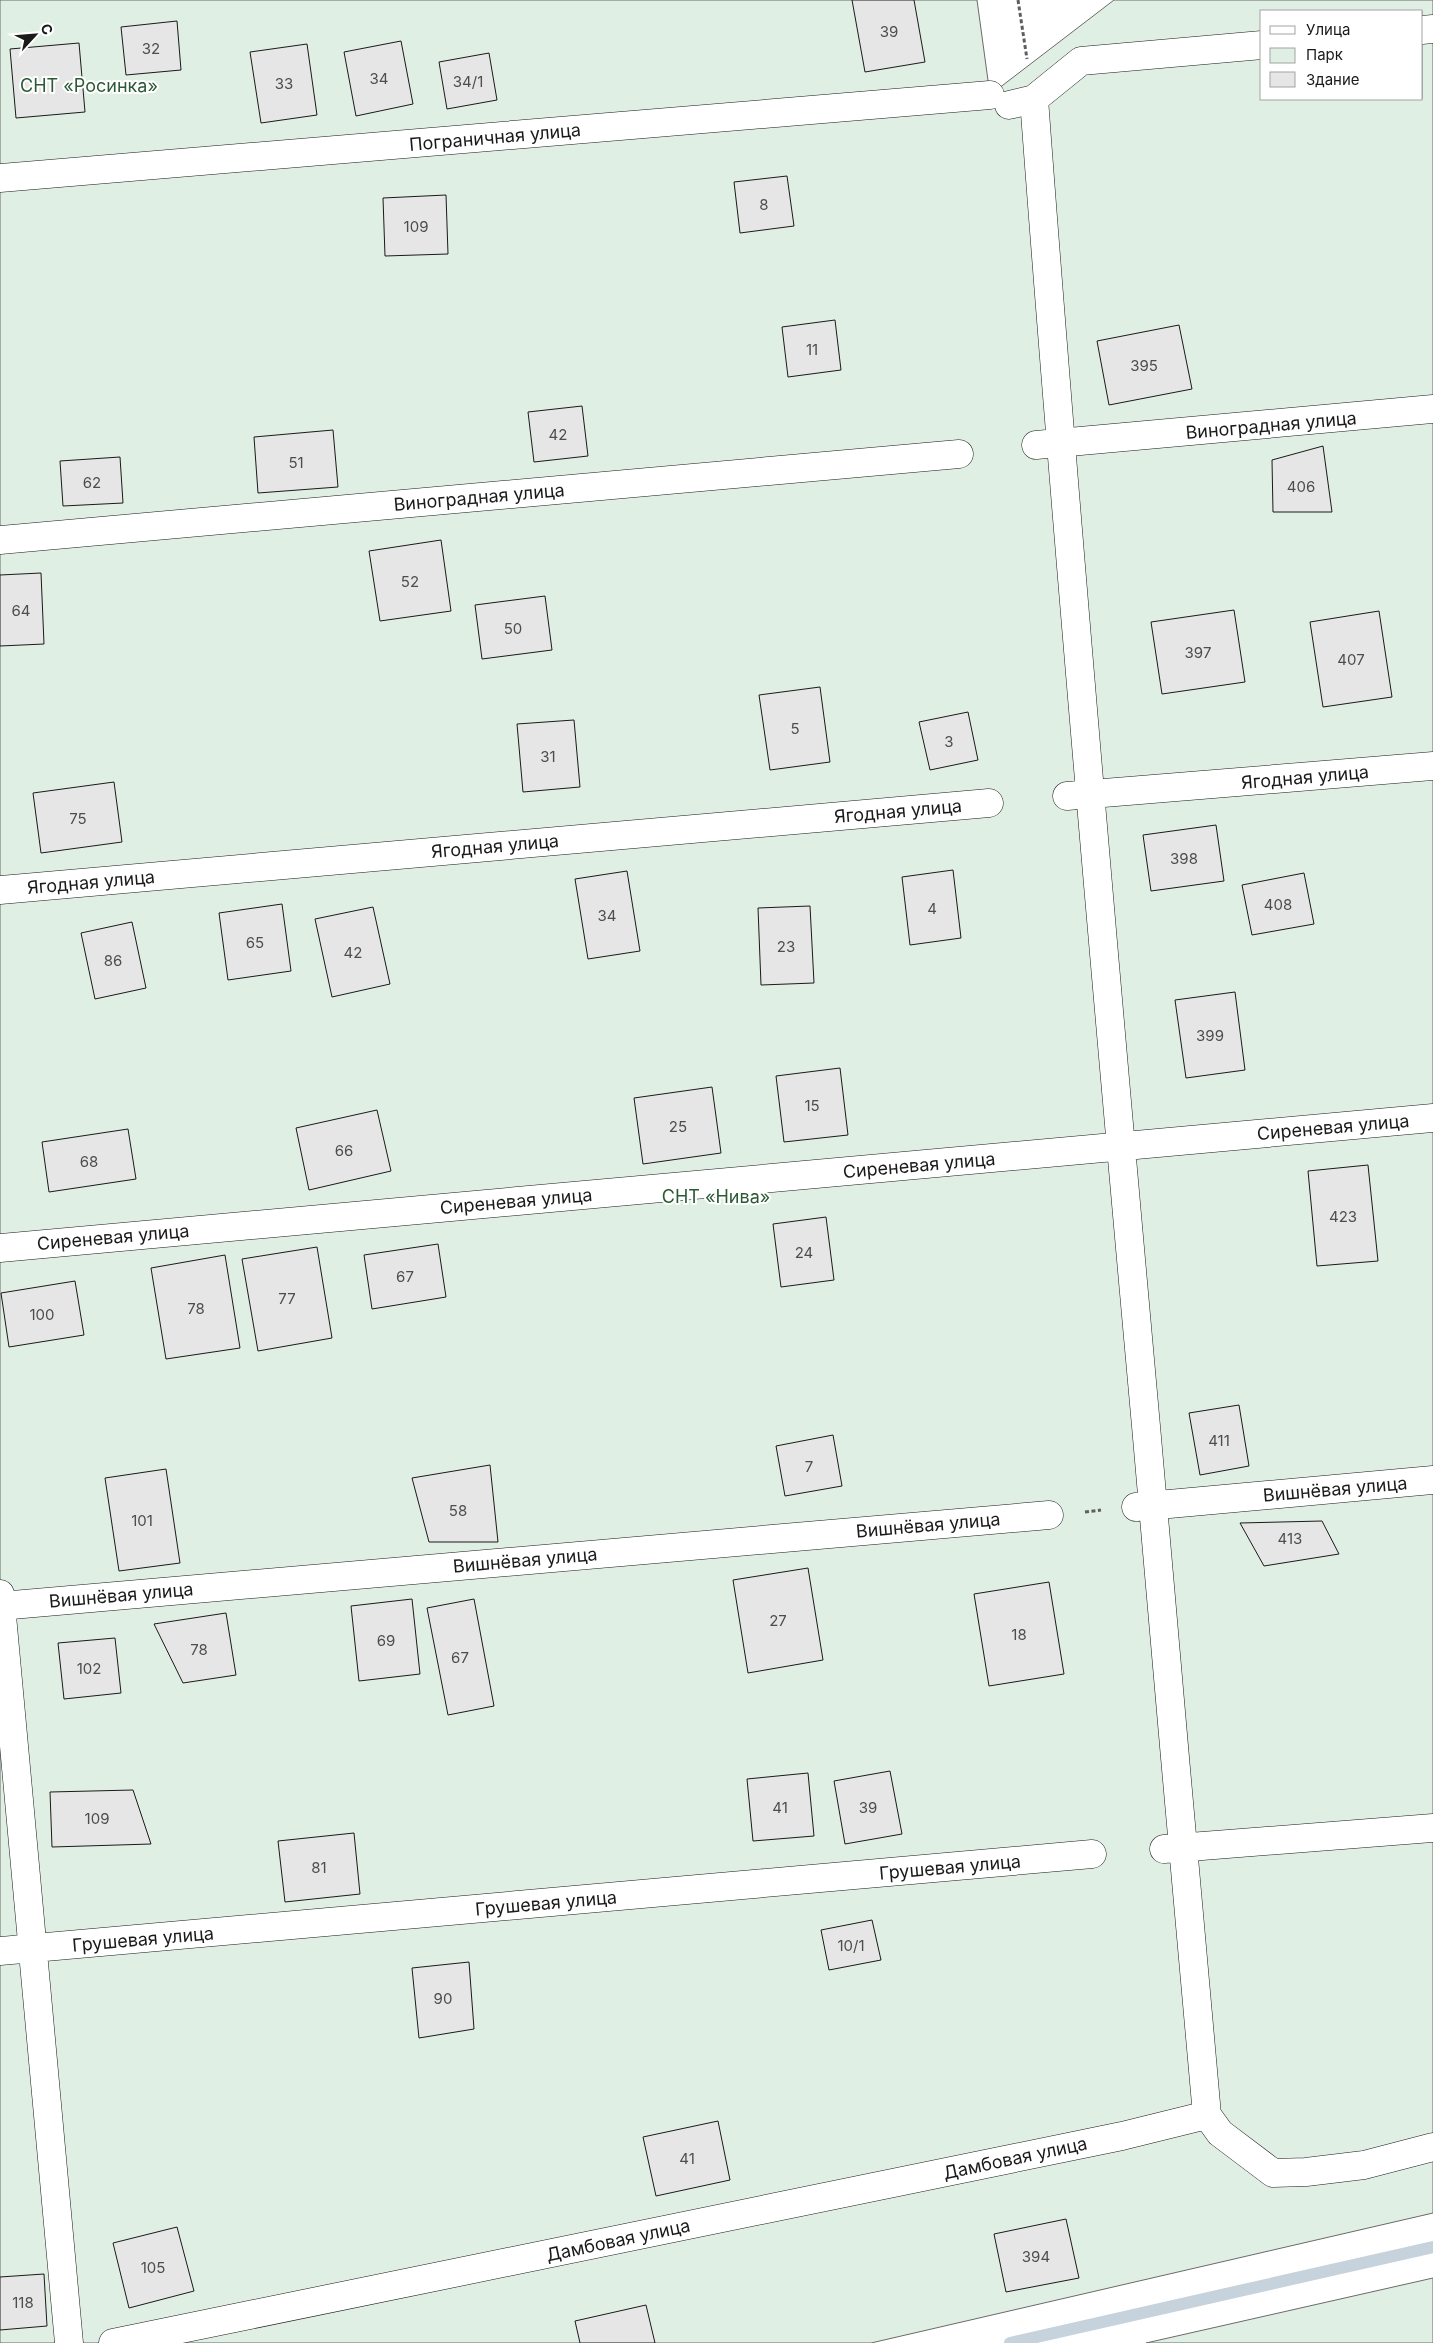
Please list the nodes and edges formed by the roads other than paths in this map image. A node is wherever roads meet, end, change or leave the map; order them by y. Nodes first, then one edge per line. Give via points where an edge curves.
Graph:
1 (1260, 45) edge
2 (1011, 100) junction
3 (0, 178) edge
4 (1433, 409) edge
5 (1048, 444) junction
6 (959, 454) dead end
7 (0, 540) edge
8 (1433, 766) edge
9 (1078, 795) junction
10 (990, 803) dead end
11 (0, 890) edge
12 (1433, 1118) edge
13 (1121, 1146) junction
14 (0, 1248) edge
15 (1433, 1480) edge
16 (1144, 1506) junction
17 (1050, 1515) road end
18 (0, 1602) edge
19 (1433, 1828) edge
20 (1173, 1848) junction
21 (1092, 1854) dead end
22 (33, 1948) junction
23 (0, 1951) edge
24 (1207, 2115) junction
25 (1433, 2147) edge
26 (68, 2343) edge
27 (113, 2343) edge

1 - 2 street via 1081,61
2 - 3 street, Пограничная улица
2 - 5 street
4 - 5 street, Виноградная улица
5 - 9 street
6 - 7 street, Виноградная улица
8 - 9 street, Ягодная улица
9 - 13 street
10 - 11 street, Ягодная улица
12 - 13 street, Сиреневая улица
13 - 14 street, Сиреневая улица
13 - 16 street
15 - 16 street, Вишнёвая улица
16 - 20 street
17 - 18 street, Вишнёвая улица
18 - 22 street
19 - 20 street
20 - 24 street
21 - 22 street, Грушевая улица
22 - 23 street, Грушевая улица
22 - 26 street
24 - 25 street via 1220,2133 1273,2173 1364,2165
24 - 27 street, Дамбовая улица via 1122,2136

